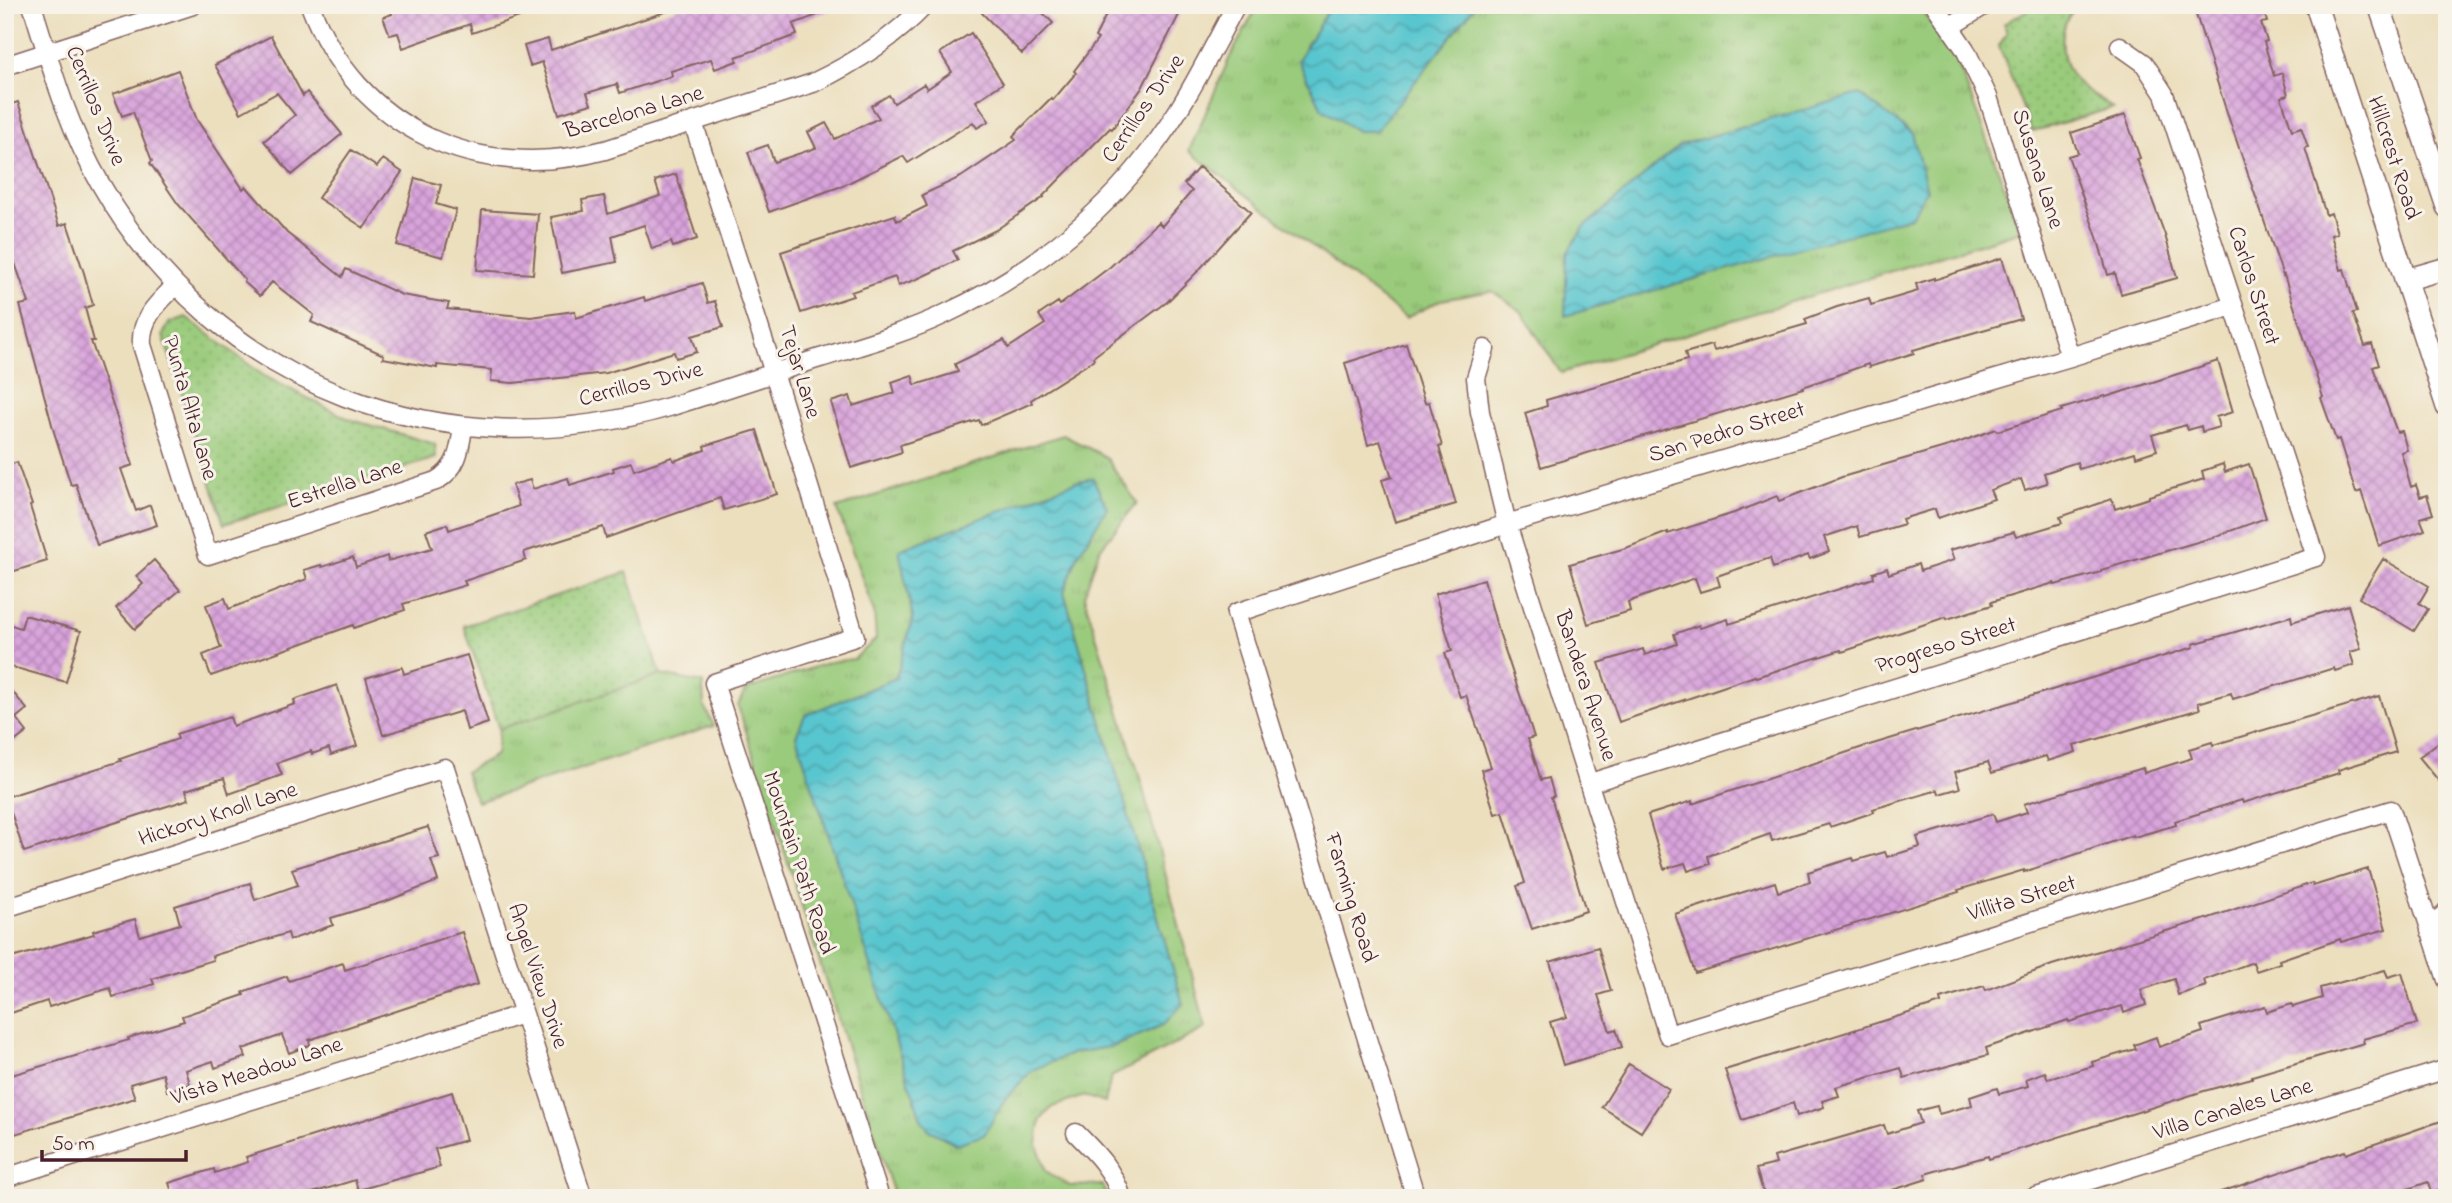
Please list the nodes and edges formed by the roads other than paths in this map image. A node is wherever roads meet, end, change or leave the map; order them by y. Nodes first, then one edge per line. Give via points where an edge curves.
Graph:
1 (32, 5) edge
2 (193, 5) edge
3 (310, 5) edge
4 (925, 5) edge
5 (1236, 5) edge
6 (1935, 5) edge
7 (1985, 5) edge
8 (2316, 5) edge
9 (2379, 5) edge
10 (1951, 26) junction
11 (2120, 46) dead end
12 (47, 52) junction
13 (5, 66) edge
14 (693, 122) junction
15 (2447, 207) edge
16 (2447, 268) edge
17 (2405, 279) junction
18 (176, 285) junction
19 (2233, 306) junction
20 (1485, 349) dead end
21 (2070, 357) junction
22 (774, 373) junction
23 (2447, 407) edge
24 (463, 427) junction
25 (1507, 524) junction
26 (208, 555) joint
27 (2316, 557) joint
28 (1236, 613) joint
29 (855, 637) joint
30 (445, 768) joint
31 (1590, 783) junction
32 (5, 908) edge
33 (2447, 911) edge
34 (2438, 933) edge
35 (2447, 980) edge
36 (523, 1014) junction
37 (1668, 1035) joint
38 (2447, 1069) edge
39 (1076, 1133) dead end
40 (5, 1178) edge
41 (583, 1198) edge
42 (880, 1198) edge
43 (1122, 1198) edge
44 (1416, 1198) edge
45 (2033, 1198) edge

1 - 12 street, Cerrillos Drive
2 - 12 street
3 - 14 street, Barcelona Lane via 337,59 367,95 404,124 467,152 513,161 560,160
4 - 14 street, Barcelona Lane via 878,46 835,72
5 - 22 street, Cerrillos Drive via 1187,97 1150,152 1106,201 1057,245 1003,283 945,314
6 - 10 street, Susana Lane
7 - 10 street
8 - 17 street, Hillcrest Road
9 - 15 street, Hillcrest Road
10 - 21 street, Susana Lane via 1989,97
11 - 19 street, Carlos Street via 2144,63 2164,94
12 - 13 street
12 - 18 street, Cerrillos Drive via 71,124 99,183 134,236
14 - 22 street, Tejar Lane
16 - 17 street
17 - 23 street, Hillcrest Road
18 - 24 street, Cerrillos Drive via 242,341 307,380 399,415
18 - 26 street, Punta Alta Lane via 146,318 142,345
19 - 21 street, San Pedro Street
19 - 27 street, Carlos Street
20 - 25 street, Bandera Avenue via 1476,378 1480,412
21 - 25 street, San Pedro Street
22 - 24 street, Cerrillos Drive via 611,422 523,430
22 - 29 street, Tejar Lane
24 - 26 street, Estrella Lane via 456,461 436,481
25 - 28 street, San Pedro Street
25 - 31 street, Bandera Avenue
27 - 31 street, Progreso Street
28 - 44 street, Farming Road
29 - 42 street, Mountain Path Road via 715,683
30 - 32 street, Hickory Knoll Lane
30 - 36 street, Angel View Drive
31 - 37 street, Bandera Avenue
33 - 34 street
34 - 35 street
34 - 37 street, Villita Street via 2390,810
36 - 40 street, Vista Meadow Lane
36 - 41 street, Angel View Drive
38 - 45 street, Villa Canales Lane
39 - 43 street via 1105,1163

